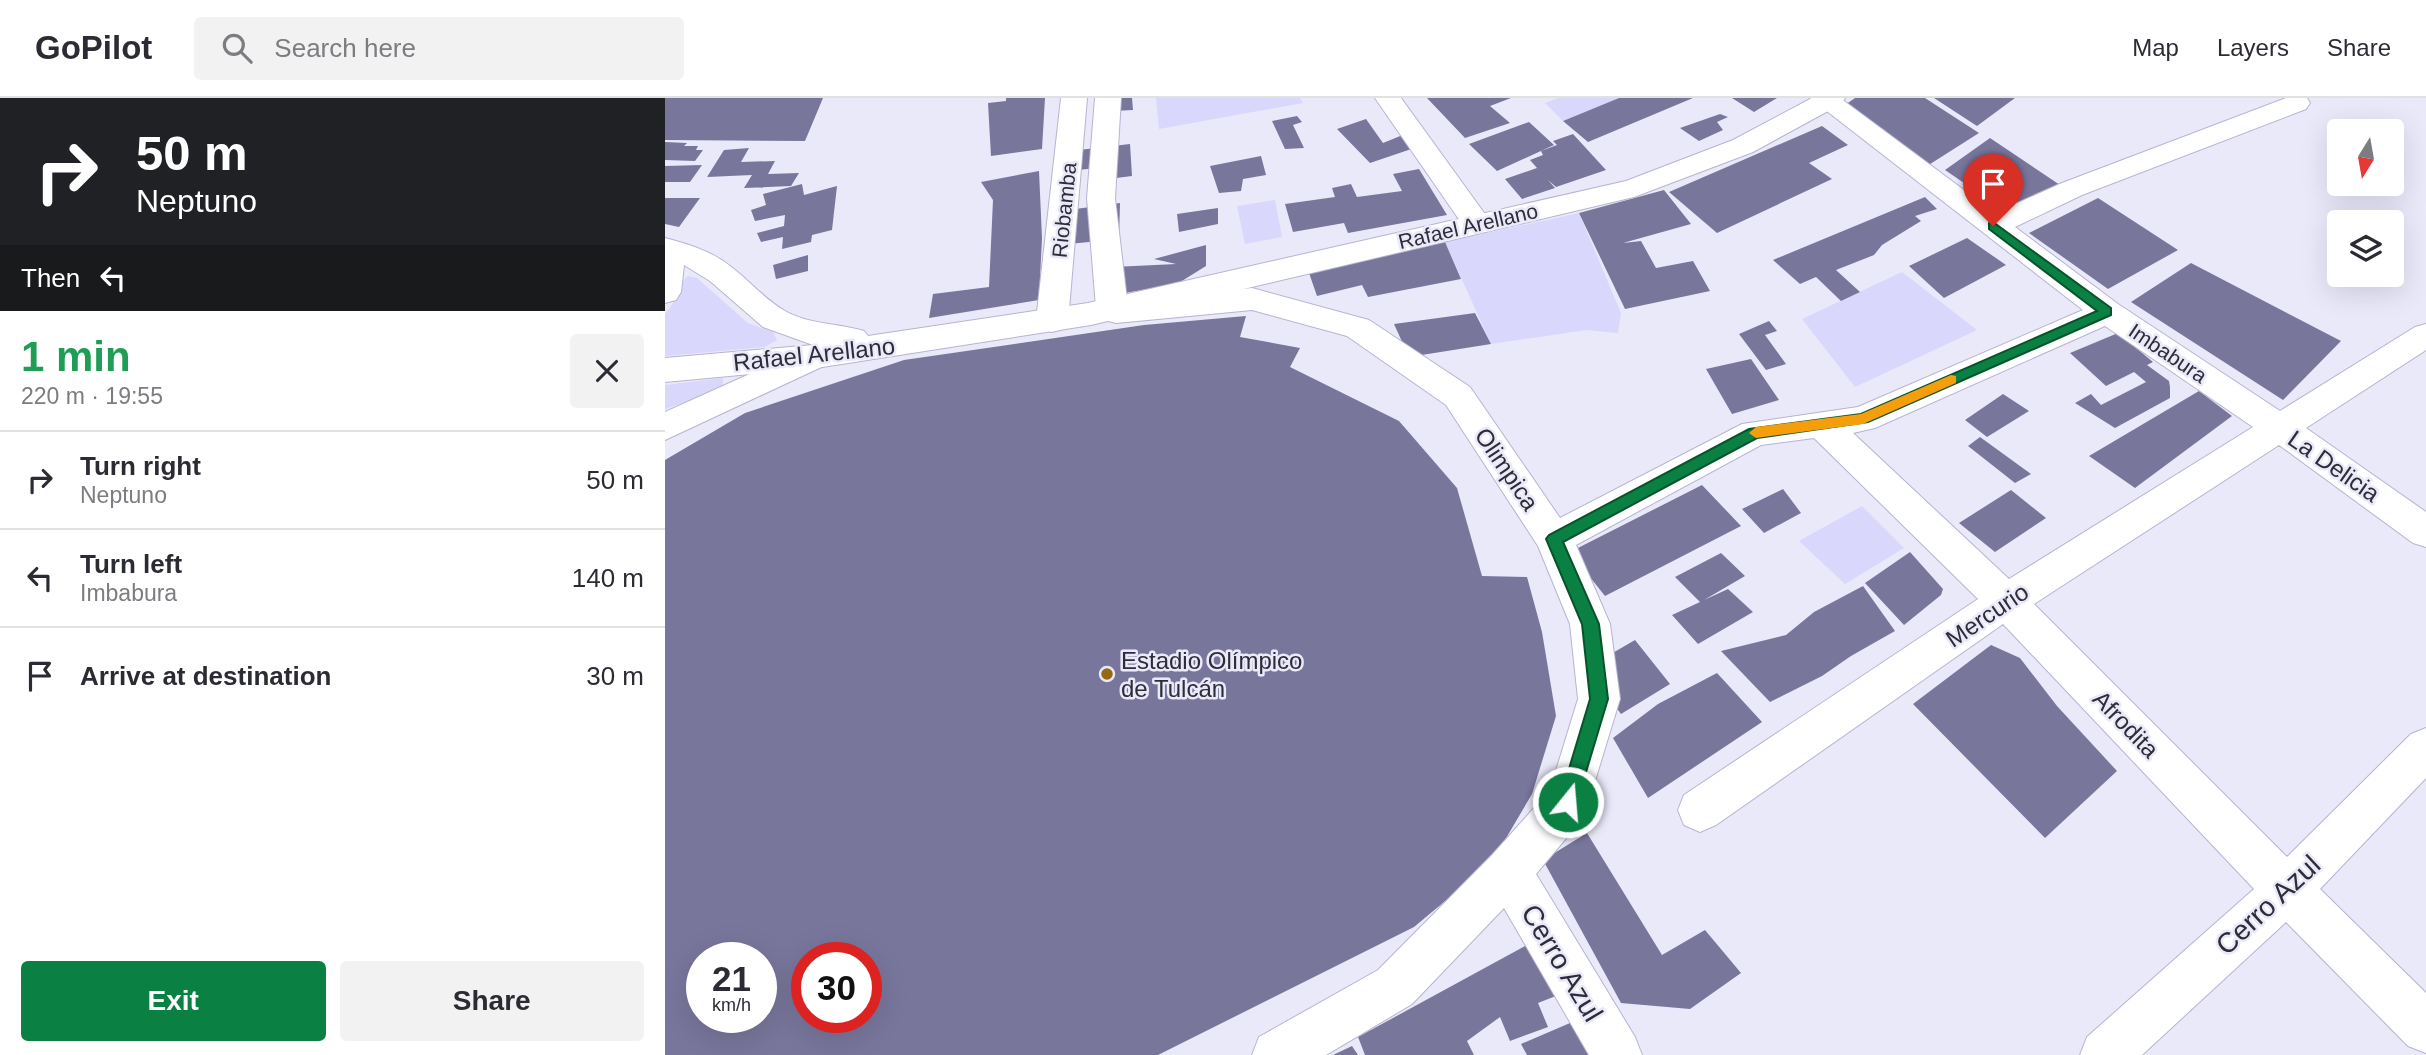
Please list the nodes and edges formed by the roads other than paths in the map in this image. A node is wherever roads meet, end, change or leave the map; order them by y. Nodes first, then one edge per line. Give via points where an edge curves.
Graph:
1 (1074, 98) edge
2 (1108, 98) edge
3 (1388, 98) edge
4 (1827, 99) edge
5 (2297, 103) dead end
6 (1477, 224) junction
7 (1993, 226) junction
8 (665, 248) edge
9 (665, 257) edge
10 (665, 292) edge
11 (1101, 311) junction
12 (2107, 312) junction
13 (1052, 321) junction
14 (2426, 335) edge
15 (907, 344) junction
16 (816, 356) junction
17 (665, 370) edge
18 (1821, 424) junction
19 (665, 428) edge
20 (2280, 428) junction
21 (2426, 532) edge
22 (1554, 539) junction
23 (2006, 601) junction
24 (2426, 748) edge
25 (1700, 810) dead end
26 (1507, 870) junction
27 (2287, 890) junction
28 (2426, 1028) edge
29 (1276, 1055) edge
30 (1617, 1055) edge
31 (2105, 1055) edge

1 - 13 street, Riobamba
2 - 11 street, Riobamba via 1101,198
3 - 6 street
4 - 6 street, Rafael Arellano via 1744,146 1634,188
4 - 7 street, Imbabura
5 - 7 street via 2072,189
6 - 11 street, Rafael Arellano
7 - 12 street, Imbabura
8 - 15 street, Rafael Arellano via 702,261 775,319 815,335
9 - 10 street via 670,268
11 - 13 street, Olimpica
11 - 22 street, Olimpica via 1252,299 1358,328 1458,396
12 - 18 street via 1863,419
12 - 20 street, Imbabura
13 - 15 street, Olimpica
14 - 20 street, La Delicia
15 - 16 street, Rafael Arellano
16 - 17 street, Rafael Arellano
16 - 19 street
18 - 22 street via 1754,433
18 - 23 street, Afrodita
20 - 21 street, La Delicia
20 - 23 street, Mercurio
22 - 26 street, Olimpica via 1590,624 1599,699 1568,802
23 - 25 street, Mercurio
23 - 27 street, Afrodita
24 - 27 street, Cerro Azul
26 - 29 street, Olimpica via 1395,987
26 - 30 street, Cerro Azul
27 - 28 street, Afrodita
27 - 31 street, Cerro Azul

